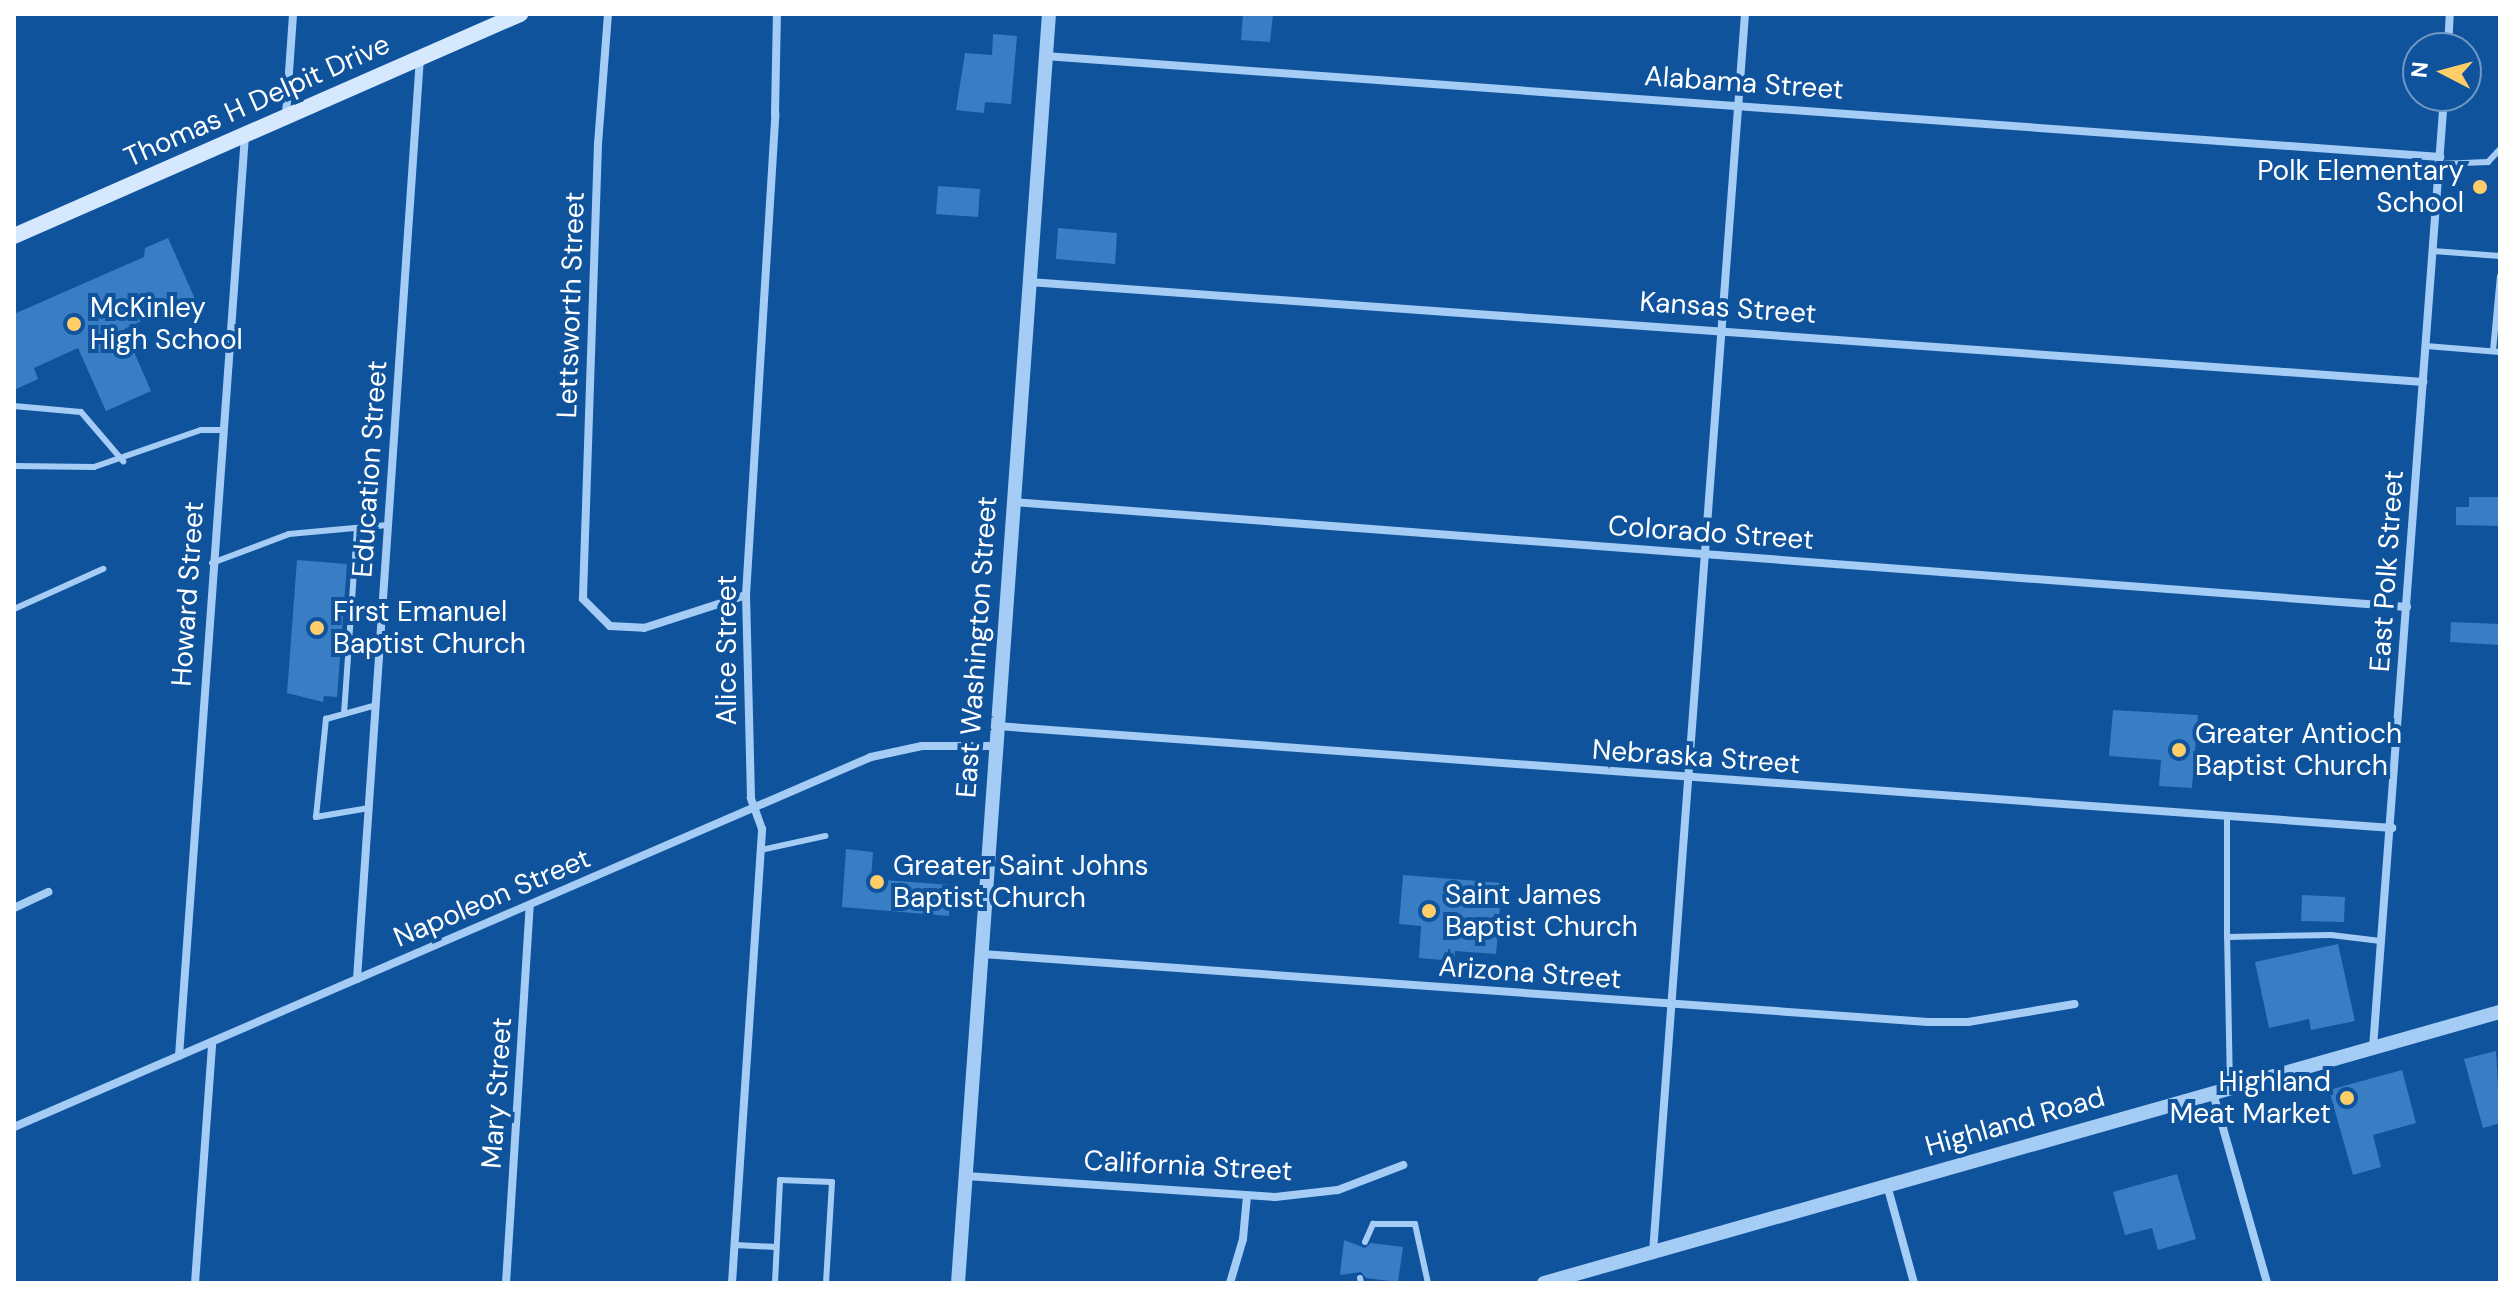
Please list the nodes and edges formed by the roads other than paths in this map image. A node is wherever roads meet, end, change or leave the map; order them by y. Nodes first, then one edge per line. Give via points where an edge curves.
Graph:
1 (293, 14) edge
2 (520, 14) edge
3 (608, 14) edge
4 (777, 14) edge
5 (1049, 14) edge
6 (1745, 14) edge
7 (1045, 56) junction
8 (420, 58) junction
9 (1739, 105) junction
10 (2443, 112) edge
11 (286, 116) junction
12 (245, 135) junction
13 (2500, 149) edge
14 (2440, 160) junction
15 (14, 236) edge
16 (2433, 251) junction
17 (2500, 256) edge
18 (2500, 276) edge
19 (1028, 282) junction
20 (1723, 330) junction
21 (2426, 346) junction
22 (2497, 352) edge
23 (2423, 382) junction
24 (14, 406) edge
25 (223, 430) junction
26 (123, 461) junction
27 (14, 466) edge
28 (1012, 502) junction
29 (388, 525) junction
30 (357, 528) junction
31 (1707, 555) junction
32 (212, 563) junction
33 (103, 569) dead end
34 (746, 595) junction
35 (2407, 607) junction
36 (14, 609) edge
37 (376, 705) junction
38 (344, 714) junction
39 (997, 726) junction
40 (997, 746) junction
41 (1691, 779) junction
42 (369, 808) junction
43 (755, 809) junction
44 (2227, 819) junction
45 (2392, 828) junction
46 (825, 836) dead end
47 (761, 850) junction
48 (49, 892) dead end
49 (530, 906) junction
50 (14, 908) edge
51 (2227, 937) junction
52 (2381, 941) junction
53 (982, 954) junction
54 (357, 979) junction
55 (2074, 1004) dead end
56 (1672, 1006) junction
57 (2500, 1012) edge
58 (212, 1045) junction
59 (2373, 1048) junction
60 (179, 1056) junction
61 (2230, 1088) junction
62 (2213, 1093) junction
63 (14, 1127) edge
64 (1403, 1165) dead end
65 (966, 1176) junction
66 (1887, 1185) junction
67 (1247, 1196) junction
68 (1365, 1242) dead end
69 (735, 1245) junction
70 (776, 1247) junction
71 (1653, 1252) junction
72 (1563, 1280) edge
73 (195, 1283) edge
74 (506, 1283) edge
75 (732, 1283) edge
76 (775, 1283) edge
77 (826, 1283) edge
78 (958, 1283) edge
79 (1230, 1283) edge
80 (1428, 1283) edge
81 (1544, 1283) edge
82 (1914, 1283) edge
83 (2267, 1283) edge

1 - 11 street
2 - 8 main road, Thomas H Delpit Drive
3 - 34 street, Lettsworth Street via 598,144 583,599 610,626 644,628
4 - 34 street, Alice Street
5 - 7 street, East Washington Street
6 - 9 street
7 - 9 street, Alabama Street
7 - 19 street, East Washington Street
8 - 11 main road, Thomas H Delpit Drive
8 - 29 street, Education Street
9 - 14 street, Alabama Street
9 - 20 street
10 - 14 street, East Polk Street
11 - 12 main road, Thomas H Delpit Drive
12 - 15 main road, Thomas H Delpit Drive
12 - 25 street, Howard Street
13 - 14 lane via 2488,162
14 - 16 street, East Polk Street
16 - 17 lane
16 - 21 street, East Polk Street
18 - 22 lane
19 - 20 street, Kansas Street
19 - 28 street, East Washington Street
20 - 23 street, Kansas Street
20 - 31 street
21 - 22 lane
21 - 23 street, East Polk Street
23 - 35 street, East Polk Street
24 - 26 lane via 81,412
25 - 26 lane via 201,430
25 - 32 street, Howard Street
26 - 27 lane via 94,467
28 - 31 street, Colorado Street
28 - 39 street, East Washington Street
29 - 30 lane
29 - 37 street, Education Street
30 - 32 lane via 289,534
30 - 38 lane
31 - 35 street, Colorado Street
31 - 41 street
32 - 60 street, Howard Street
33 - 36 lane
34 - 43 street, Alice Street
35 - 45 street, East Polk Street
37 - 38 lane
37 - 42 street, Education Street
38 - 42 lane via 326,719 316,817
39 - 40 street, East Washington Street
39 - 41 street, Nebraska Street
40 - 43 street, Napoleon Street via 889,751
40 - 53 street, East Washington Street
41 - 44 street, Nebraska Street
41 - 56 street
42 - 54 street, Education Street
43 - 47 street, Alice Street via 762,829
43 - 49 street, Napoleon Street
44 - 45 street, Nebraska Street
44 - 51 lane
45 - 52 street, East Polk Street
46 - 47 lane
47 - 69 street, Alice Street
48 - 50 street
49 - 54 street, Napoleon Street
49 - 74 street, Mary Street
51 - 52 lane via 2331,935
51 - 61 lane
52 - 59 street, East Polk Street
53 - 56 street, Arizona Street
53 - 65 street, East Washington Street
54 - 58 street, Napoleon Street
55 - 56 street, Arizona Street via 1968,1022
56 - 71 street
57 - 59 street, Highland Road
58 - 60 street, Napoleon Street
58 - 73 street
59 - 61 street, Highland Road
60 - 63 street, Napoleon Street
61 - 62 street, Highland Road
62 - 66 street, Highland Road
62 - 83 street
64 - 67 street, California Street via 1338,1190
65 - 67 street, California Street
65 - 78 street, East Washington Street
66 - 71 street, Highland Road
66 - 82 street
67 - 79 street via 1243,1239
68 - 80 lane via 1373,1224 1415,1224
69 - 70 lane
69 - 75 street, Alice Street
70 - 76 lane
70 - 77 lane via 780,1180 832,1182
71 - 72 street, Highland Road
72 - 81 street, Highland Road

